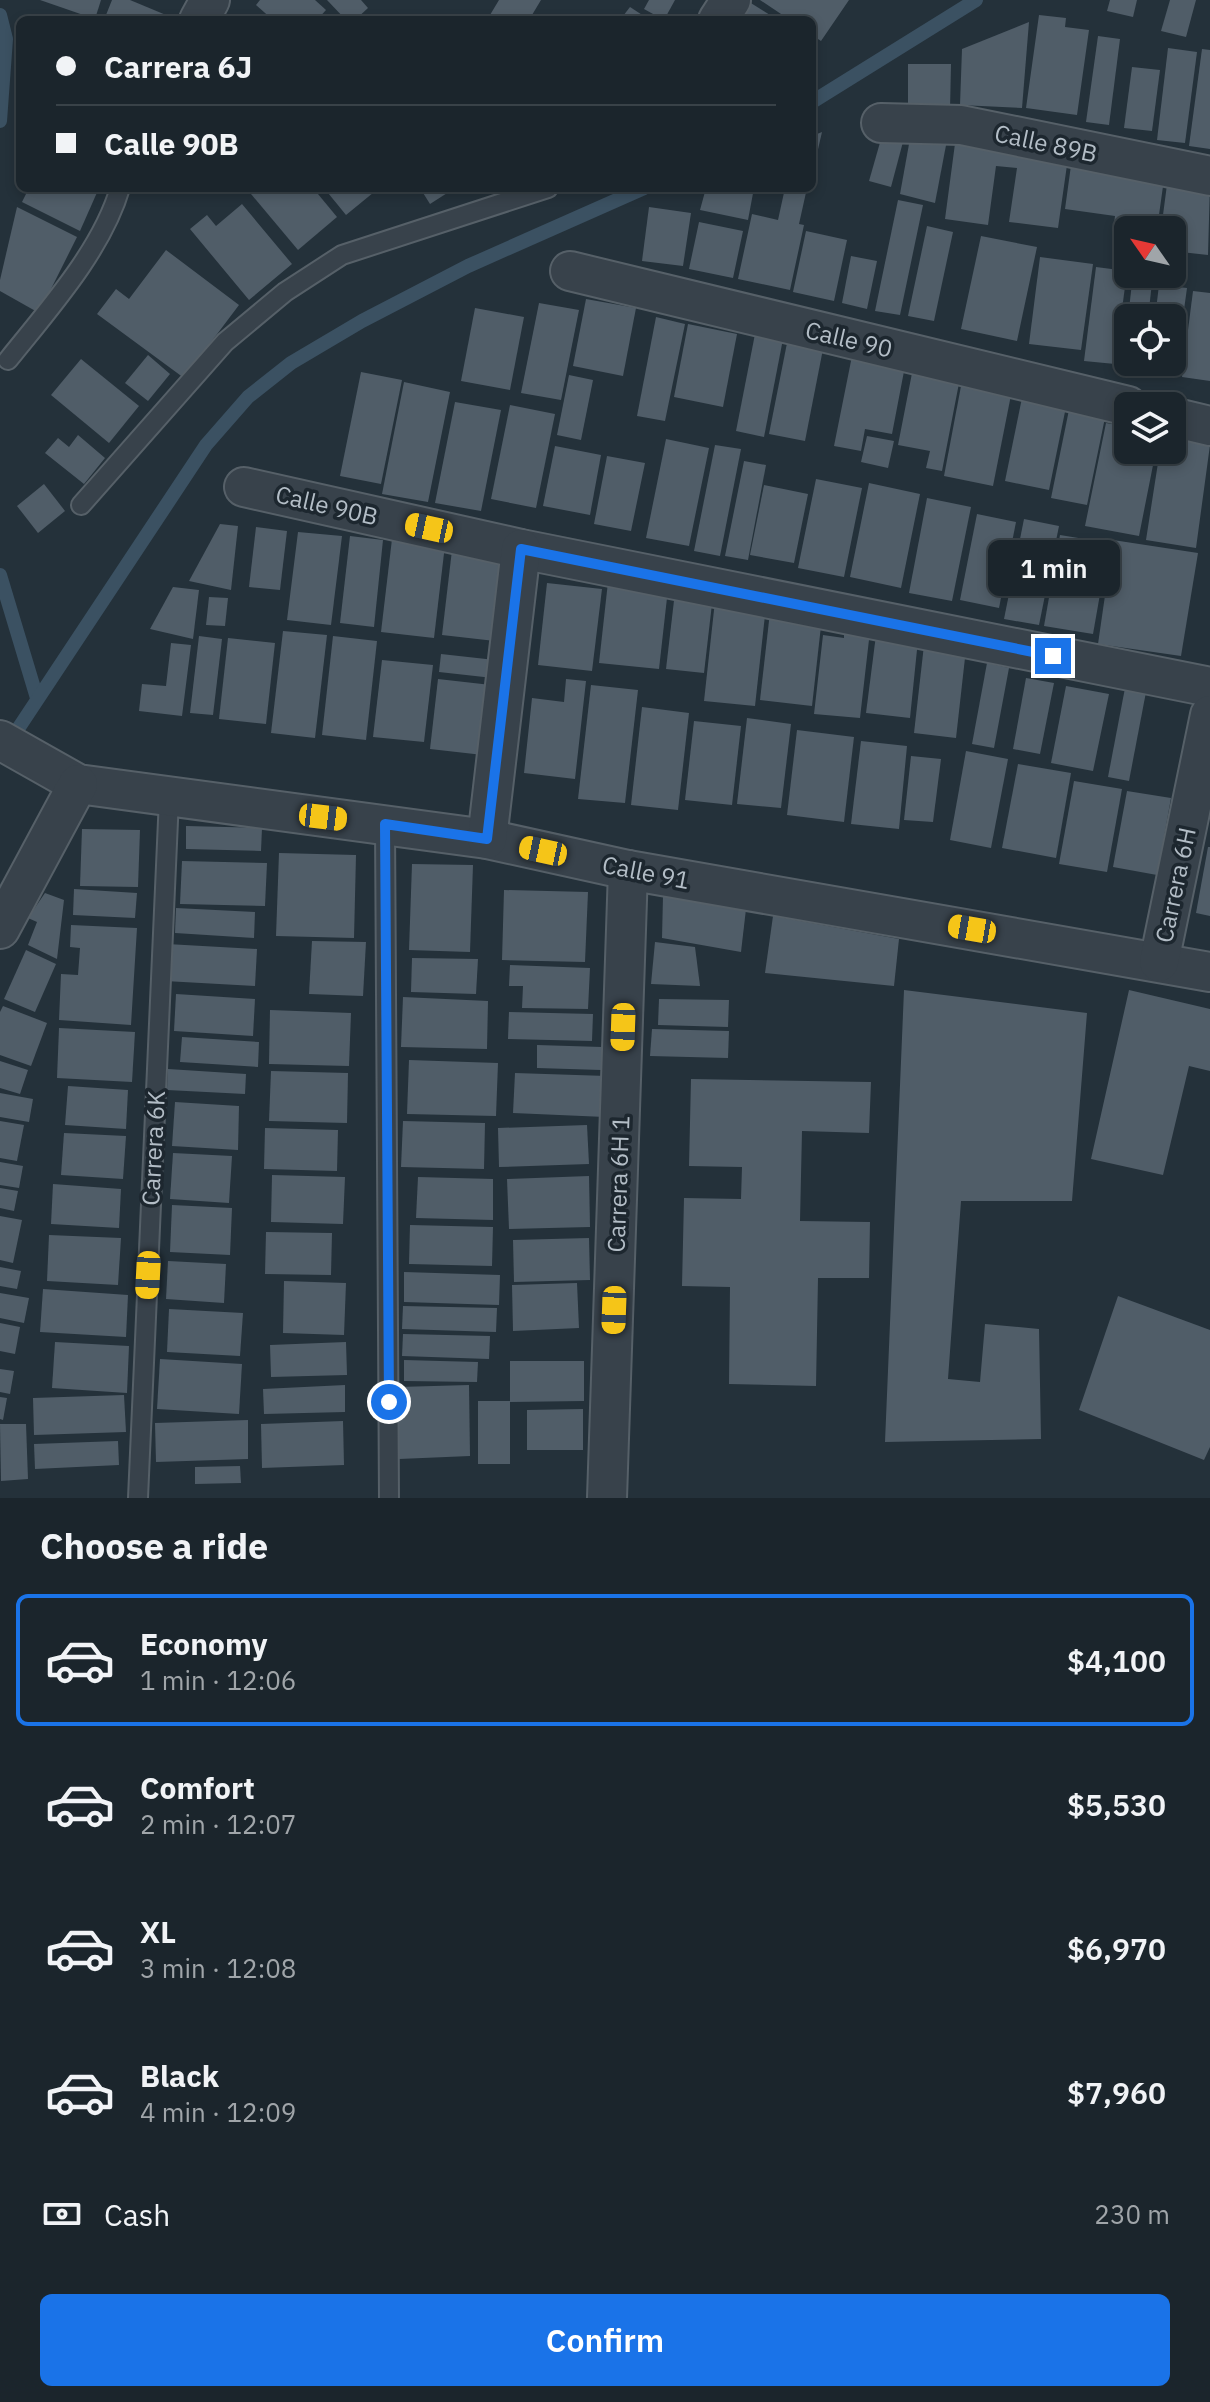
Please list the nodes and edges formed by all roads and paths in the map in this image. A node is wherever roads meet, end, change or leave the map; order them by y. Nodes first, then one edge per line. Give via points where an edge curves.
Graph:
1 (881, 123) dead end
2 (1210, 176) edge
3 (119, 192) edge
4 (536, 192) edge
5 (570, 271) dead end
6 (8, 360) dead end
7 (1114, 403) edge
8 (1186, 420) edge
9 (1210, 426) edge
10 (244, 487) dead end
11 (81, 505) dead end
12 (521, 549) junction
13 (1210, 687) edge
14 (1210, 715) edge
15 (0, 740) edge
16 (78, 784) junction
17 (169, 798) junction
18 (385, 824) junction
19 (487, 839) junction
20 (628, 870) junction
21 (0, 929) edge
22 (1159, 962) junction
23 (1210, 972) edge
24 (138, 1498) edge
25 (389, 1498) edge
26 (607, 1498) edge

1 - 2 street, Calle 89B via 961,125
3 - 6 lane via 112,216 57,299
4 - 11 lane via 342,255 285,292 225,342
5 - 7 street, Calle 90
8 - 9 street
10 - 12 street, Calle 90B
12 - 13 street, Calle 90B
12 - 19 street
14 - 22 street, Carrera 6H
15 - 16 street, Calle 91
16 - 17 street, Calle 91
16 - 21 street
17 - 18 street, Calle 91
17 - 24 lane, Carrera 6K
18 - 19 street, Calle 91
18 - 25 lane
19 - 20 street, Calle 91
20 - 22 street, Calle 91
20 - 26 street, Carrera 6H 1
22 - 23 street, Calle 91

